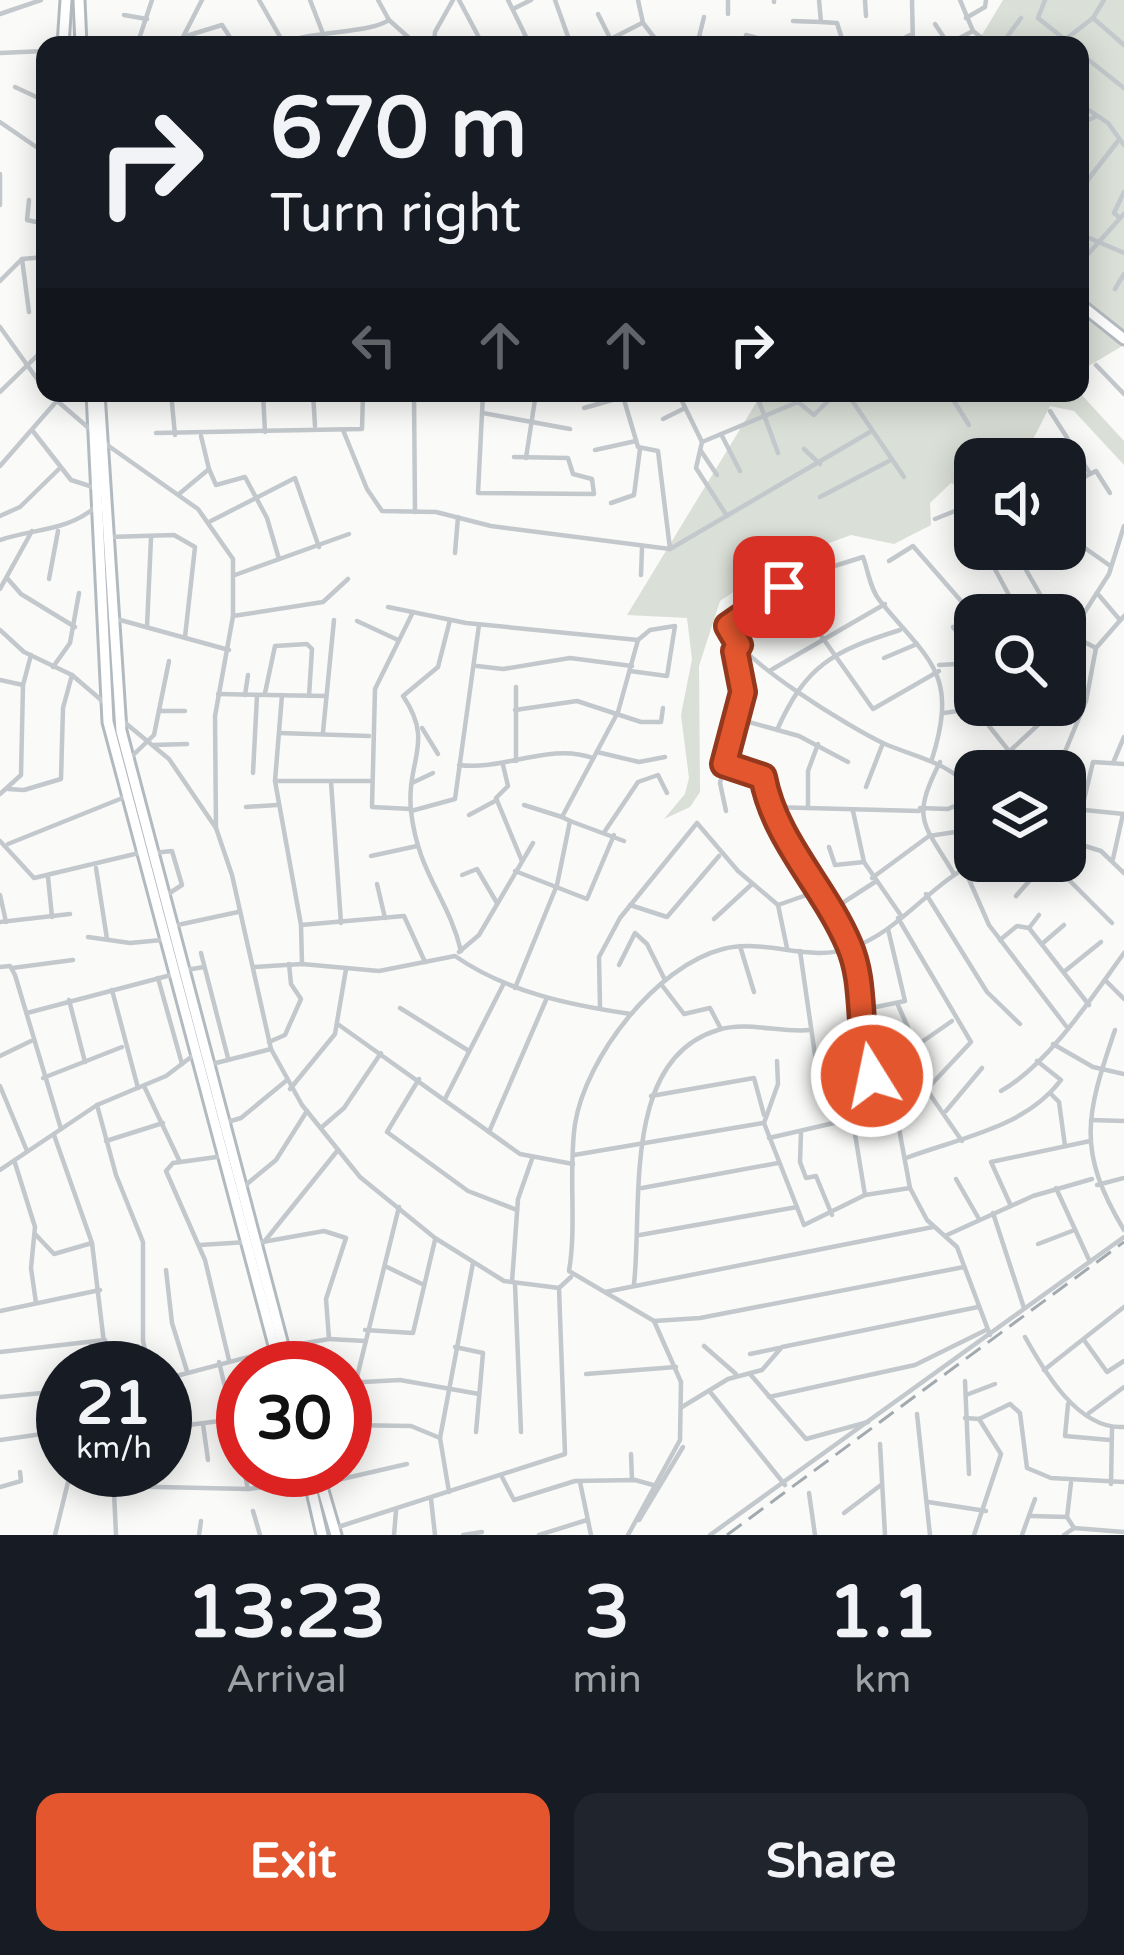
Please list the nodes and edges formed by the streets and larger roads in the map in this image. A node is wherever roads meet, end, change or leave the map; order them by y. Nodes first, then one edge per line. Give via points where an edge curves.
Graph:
1 (41, 0) edge
2 (66, 0) edge
3 (79, 0) edge
4 (152, 0) edge
5 (202, 0) edge
6 (259, 0) edge
7 (310, 0) edge
8 (378, 0) edge
9 (454, 0) edge
10 (508, 0) edge
11 (531, 0) edge
12 (555, 0) edge
13 (638, 0) edge
14 (728, 0) edge
15 (819, 0) edge
16 (865, 0) edge
17 (912, 0) edge
18 (960, 0) edge
19 (986, 0) edge
20 (1045, 0) edge
21 (1104, 0) edge
22 (514, 9) junction
23 (0, 14) edge
24 (598, 14) dead end
25 (728, 14) dead end
26 (124, 15) dead end
27 (866, 16) dead end
28 (704, 17) dead end
29 (966, 18) junction
30 (1021, 18) dead end
31 (1093, 18) junction
32 (147, 19) junction
33 (389, 20) junction
34 (793, 21) dead end
35 (643, 22) junction
36 (821, 22) junction
37 (935, 23) dead end
38 (322, 31) junction
39 (973, 31) junction
40 (746, 35) dead end
41 (910, 35) edge
42 (64, 36) edge
43 (81, 36) edge
44 (140, 36) edge
45 (187, 36) edge
46 (197, 36) edge
47 (229, 36) edge
48 (277, 36) edge
49 (304, 36) edge
50 (407, 36) edge
51 (435, 36) edge
52 (477, 36) edge
53 (526, 36) edge
54 (568, 36) edge
55 (609, 36) joint
56 (653, 36) edge
57 (699, 36) edge
58 (750, 36) edge
59 (841, 36) edge
60 (943, 36) edge
61 (964, 36) edge
62 (979, 36) edge
63 (1008, 36) edge
64 (1062, 36) edge
65 (1070, 36) edge
66 (1124, 45) edge
67 (36, 51) edge
68 (0, 53) edge
69 (1089, 60) edge
70 (15, 88) dead end
71 (1124, 88) edge
72 (36, 97) edge
73 (1089, 110) edge
74 (1098, 116) junction
75 (1089, 120) edge
76 (0, 122) edge
77 (1121, 143) edge
78 (36, 147) edge
79 (0, 174) edge
80 (1089, 180) edge
81 (1124, 192) edge
82 (29, 200) dead end
83 (0, 205) edge
84 (1122, 216) edge
85 (36, 222) edge
86 (1089, 240) edge
87 (1096, 244) junction
88 (1089, 252) edge
89 (1124, 253) edge
90 (36, 258) edge
91 (22, 259) junction
92 (0, 266) edge
93 (7, 272) junction
94 (1124, 274) edge
95 (0, 281) edge
96 (1115, 289) dead end
97 (1089, 311) edge
98 (29, 312) dead end
99 (0, 327) edge
100 (1124, 340) edge
101 (36, 355) edge
102 (25, 364) junction
103 (1096, 365) dead end
104 (36, 378) edge
105 (0, 392) edge
106 (1124, 394) edge
107 (95, 402) edge
108 (97, 402) edge
109 (172, 402) edge
110 (263, 402) edge
111 (314, 402) edge
112 (363, 402) edge
113 (414, 402) edge
114 (483, 402) edge
115 (535, 402) edge
116 (602, 402) edge
117 (624, 402) edge
118 (682, 402) edge
119 (758, 402) edge
120 (798, 402) edge
121 (798, 402) edge
122 (827, 402) edge
123 (852, 402) edge
124 (955, 402) edge
125 (55, 403) joint
126 (685, 407) junction
127 (584, 408) dead end
128 (1050, 411) dead end
129 (484, 413) junction
130 (761, 415) junction
131 (663, 418) dead end
132 (531, 424) junction
133 (969, 425) dead end
134 (315, 426) junction
135 (570, 429) dead end
136 (32, 430) junction
137 (344, 430) junction
138 (265, 432) junction
139 (720, 432) junction
140 (870, 432) junction
141 (94, 433) junction
142 (156, 433) dead end
143 (175, 435) junction
144 (201, 436) junction
145 (1070, 438) edge
146 (636, 441) junction
147 (105, 442) junction
148 (702, 442) junction
149 (640, 449) junction
150 (804, 449) dead end
151 (595, 450) dead end
152 (701, 451) junction
153 (778, 453) dead end
154 (514, 457) dead end
155 (526, 458) junction
156 (892, 460) junction
157 (820, 464) junction
158 (0, 466) edge
159 (1086, 466) edge
160 (60, 467) junction
161 (208, 469) junction
162 (740, 471) dead end
163 (1089, 472) junction
164 (1086, 474) edge
165 (717, 475) dead end
166 (904, 476) dead end
167 (96, 488) junction
168 (1110, 493) dead end
169 (179, 494) junction
170 (254, 496) junction
171 (820, 497) dead end
172 (611, 503) dead end
173 (97, 506) junction
174 (954, 511) edge
175 (415, 512) junction
176 (0, 516) edge
177 (727, 516) junction
178 (458, 518) junction
179 (935, 519) dead end
180 (209, 521) junction
181 (1124, 526) edge
182 (32, 530) junction
183 (58, 531) junction
184 (349, 534) dead end
185 (151, 536) junction
186 (106, 537) junction
187 (0, 540) edge
188 (320, 547) junction
189 (642, 548) junction
190 (670, 549) junction
191 (1086, 550) edge
192 (455, 553) dead end
193 (279, 559) junction
194 (889, 561) dead end
195 (1108, 566) junction
196 (830, 567) junction
197 (817, 571) junction
198 (235, 574) junction
199 (640, 575) dead end
200 (7, 578) junction
201 (49, 579) dead end
202 (348, 579) dead end
203 (745, 584) dead end
204 (0, 589) edge
205 (79, 592) dead end
206 (1097, 592) junction
207 (955, 594) edge
208 (763, 600) junction
209 (791, 604) dead end
210 (885, 604) junction
211 (388, 607) dead end
212 (1086, 608) edge
213 (413, 612) junction
214 (233, 616) junction
215 (111, 617) junction
216 (1122, 618) edge
217 (334, 620) dead end
218 (450, 620) junction
219 (357, 621) dead end
220 (479, 625) junction
221 (773, 626) dead end
222 (75, 627) junction
223 (147, 628) junction
224 (1113, 628) junction
225 (903, 629) junction
226 (0, 630) edge
227 (1124, 635) edge
228 (184, 637) junction
229 (822, 637) junction
230 (398, 640) junction
231 (638, 640) junction
232 (1086, 643) edge
233 (917, 644) junction
234 (739, 645) junction
235 (1096, 648) junction
236 (229, 650) junction
237 (31, 655) junction
238 (839, 655) junction
239 (884, 658) dead end
240 (169, 662) dead end
241 (954, 664) edge
242 (476, 666) junction
243 (53, 667) junction
244 (631, 668) junction
245 (938, 668) junction
246 (769, 671) junction
247 (72, 675) junction
248 (248, 676) dead end
249 (0, 680) edge
250 (23, 686) junction
251 (516, 687) dead end
252 (795, 689) junction
253 (218, 694) junction
254 (245, 695) junction
255 (261, 695) junction
256 (282, 695) junction
257 (309, 696) junction
258 (326, 696) junction
259 (1086, 701) edge
260 (105, 704) junction
261 (663, 708) dead end
262 (515, 710) junction
263 (159, 711) junction
264 (185, 711) dead end
265 (954, 711) edge
266 (618, 712) junction
267 (942, 713) junction
268 (119, 715) junction
269 (738, 719) junction
270 (989, 726) dead end
271 (1037, 726) edge
272 (422, 728) junction
273 (777, 730) junction
274 (323, 732) junction
275 (279, 733) junction
276 (371, 736) junction
277 (1124, 737) edge
278 (151, 743) junction
279 (883, 743) junction
280 (188, 744) dead end
281 (818, 744) junction
282 (1012, 749) joint
283 (438, 754) dead end
284 (595, 755) junction
285 (664, 757) dead end
286 (129, 759) junction
287 (516, 761) junction
288 (936, 761) junction
289 (848, 762) dead end
290 (1113, 763) junction
291 (724, 764) junction
292 (1124, 764) edge
293 (458, 765) junction
294 (503, 765) junction
295 (253, 773) dead end
296 (433, 773) dead end
297 (954, 777) edge
298 (275, 781) junction
299 (370, 781) junction
300 (331, 782) junction
301 (412, 783) junction
302 (866, 787) dead end
303 (8, 789) junction
304 (130, 793) junction
305 (667, 793) dead end
306 (1086, 793) edge
307 (0, 794) edge
308 (497, 800) junction
309 (524, 805) dead end
310 (954, 805) edge
311 (278, 806) junction
312 (246, 807) dead end
313 (769, 807) junction
314 (808, 808) junction
315 (920, 809) junction
316 (1086, 809) edge
317 (411, 810) junction
318 (853, 810) junction
319 (726, 812) dead end
320 (1124, 814) edge
321 (469, 815) dead end
322 (562, 817) junction
323 (570, 821) junction
324 (216, 828) junction
325 (605, 831) junction
326 (954, 833) edge
327 (614, 835) junction
328 (929, 836) junction
329 (0, 841) edge
330 (624, 841) dead end
331 (533, 843) dead end
332 (8, 844) junction
333 (417, 846) junction
334 (830, 848) dead end
335 (1086, 848) edge
336 (1120, 849) edge
337 (149, 852) junction
338 (721, 854) junction
339 (371, 856) dead end
340 (1113, 859) junction
341 (522, 861) junction
342 (864, 862) junction
343 (95, 866) junction
344 (515, 871) junction
345 (1124, 873) edge
346 (954, 874) joint
347 (462, 875) dead end
348 (48, 877) junction
349 (874, 880) junction
350 (969, 882) edge
351 (1029, 882) edge
352 (1070, 882) edge
353 (376, 884) dead end
354 (752, 884) junction
355 (557, 885) junction
356 (821, 890) junction
357 (926, 893) junction
358 (0, 895) edge
359 (165, 896) junction
360 (1016, 896) dead end
361 (497, 903) junction
362 (630, 904) junction
363 (778, 905) junction
364 (830, 910) junction
365 (240, 911) junction
366 (70, 914) dead end
367 (1040, 915) dead end
368 (52, 917) junction
369 (385, 918) junction
370 (900, 918) junction
371 (715, 920) dead end
372 (3, 922) edge
373 (341, 922) junction
374 (1112, 923) dead end
375 (301, 925) junction
376 (1064, 925) dead end
377 (173, 926) junction
378 (887, 927) junction
379 (1029, 928) junction
380 (88, 937) dead end
381 (106, 939) junction
382 (168, 939) junction
383 (1000, 940) junction
384 (1101, 942) dead end
385 (1043, 943) junction
386 (740, 945) junction
387 (788, 948) junction
388 (851, 948) junction
389 (800, 951) junction
390 (1124, 952) edge
391 (201, 953) dead end
392 (458, 954) junction
393 (74, 960) dead end
394 (425, 962) junction
395 (289, 964) junction
396 (302, 964) junction
397 (619, 965) dead end
398 (204, 967) junction
399 (254, 967) junction
400 (0, 968) edge
401 (12, 968) junction
402 (346, 969) junction
403 (1065, 971) junction
404 (180, 972) junction
405 (158, 978) junction
406 (1105, 980) junction
407 (663, 982) junction
408 (504, 983) junction
409 (112, 988) junction
410 (515, 988) junction
411 (754, 992) dead end
412 (547, 999) junction
413 (1124, 999) edge
414 (69, 1000) junction
415 (898, 1004) junction
416 (1089, 1005) junction
417 (600, 1007) junction
418 (400, 1008) dead end
419 (861, 1010) junction
420 (27, 1013) junction
421 (631, 1014) junction
422 (953, 1020) junction
423 (339, 1024) junction
424 (1020, 1024) dead end
425 (1066, 1026) junction
426 (721, 1029) junction
427 (810, 1030) junction
428 (1115, 1030) dead end
429 (1052, 1043) junction
430 (270, 1046) junction
431 (916, 1046) junction
432 (124, 1047) junction
433 (32, 1048) junction
434 (196, 1052) junction
435 (380, 1052) junction
436 (469, 1052) junction
437 (0, 1057) edge
438 (228, 1058) junction
439 (777, 1061) dead end
440 (1037, 1061) junction
441 (86, 1062) junction
442 (208, 1062) junction
443 (184, 1063) junction
444 (867, 1063) junction
445 (982, 1068) dead end
446 (1102, 1070) junction
447 (1124, 1075) edge
448 (872, 1076) junction
449 (918, 1077) dead end
450 (44, 1078) junction
451 (419, 1079) junction
452 (287, 1080) junction
453 (0, 1086) edge
454 (141, 1087) junction
455 (825, 1088) junction
456 (928, 1088) junction
457 (290, 1089) junction
458 (1001, 1091) dead end
459 (1050, 1094) junction
460 (650, 1096) junction
461 (446, 1097) junction
462 (97, 1106) junction
463 (308, 1110) junction
464 (946, 1111) junction
465 (764, 1114) junction
466 (12, 1116) junction
467 (898, 1116) junction
468 (1091, 1120) junction
469 (0, 1121) edge
470 (1124, 1121) edge
471 (164, 1123) junction
472 (224, 1123) junction
473 (764, 1123) junction
474 (322, 1126) junction
475 (61, 1129) junction
476 (489, 1132) junction
477 (801, 1132) junction
478 (53, 1133) junction
479 (770, 1138) junction
480 (962, 1141) junction
481 (1090, 1141) junction
482 (106, 1142) junction
483 (644, 1142) junction
484 (1065, 1146) junction
485 (338, 1150) junction
486 (27, 1151) junction
487 (574, 1155) junction
488 (224, 1156) junction
489 (906, 1158) junction
490 (532, 1159) junction
491 (15, 1160) junction
492 (180, 1162) junction
493 (779, 1163) junction
494 (573, 1164) junction
495 (0, 1170) edge
496 (1124, 1178) edge
497 (956, 1179) dead end
498 (1096, 1182) junction
499 (242, 1187) junction
500 (642, 1188) junction
501 (910, 1188) junction
502 (1057, 1188) junction
503 (866, 1195) junction
504 (1011, 1206) junction
505 (797, 1207) junction
506 (399, 1208) junction
507 (517, 1210) junction
508 (993, 1213) junction
509 (832, 1215) junction
510 (979, 1219) junction
511 (933, 1226) junction
512 (1074, 1230) junction
513 (640, 1234) junction
514 (1124, 1234) edge
515 (36, 1235) junction
516 (947, 1235) junction
517 (435, 1238) junction
518 (256, 1242) junction
519 (92, 1243) junction
520 (1038, 1244) dead end
521 (198, 1245) junction
522 (1090, 1262) junction
523 (473, 1264) junction
524 (384, 1267) junction
525 (964, 1268) junction
526 (166, 1270) dead end
527 (572, 1275) junction
528 (513, 1283) junction
529 (634, 1284) junction
530 (424, 1285) junction
531 (559, 1288) junction
532 (100, 1290) junction
533 (605, 1292) junction
534 (36, 1303) junction
535 (978, 1307) junction
536 (1124, 1307) edge
537 (1024, 1308) junction
538 (0, 1311) edge
539 (654, 1321) junction
540 (365, 1330) junction
541 (988, 1332) junction
542 (1025, 1337) dead end
543 (1083, 1338) junction
544 (329, 1339) junction
545 (105, 1340) joint
546 (142, 1341) edge
547 (178, 1341) edge
548 (225, 1341) edge
549 (277, 1341) edge
550 (318, 1341) edge
551 (365, 1341) joint
552 (704, 1346) dead end
553 (455, 1347) junction
554 (782, 1347) junction
555 (0, 1352) edge
556 (750, 1354) dead end
557 (1124, 1361) edge
558 (676, 1366) junction
559 (1044, 1370) junction
560 (586, 1374) dead end
561 (750, 1374) junction
562 (737, 1375) junction
563 (965, 1381) dead end
564 (372, 1382) edge
565 (995, 1384) dead end
566 (447, 1385) junction
567 (1124, 1387) edge
568 (36, 1393) edge
569 (711, 1393) junction
570 (479, 1394) junction
571 (966, 1395) junction
572 (0, 1396) edge
573 (770, 1397) junction
574 (1069, 1402) junction
575 (682, 1407) junction
576 (1089, 1413) junction
577 (917, 1414) dead end
578 (965, 1418) junction
579 (979, 1420) junction
580 (372, 1421) edge
581 (871, 1421) junction
582 (216, 1422) edge
583 (203, 1424) junction
584 (192, 1425) edge
585 (1124, 1427) edge
586 (1112, 1428) junction
587 (476, 1432) dead end
588 (521, 1432) dead end
589 (36, 1435) edge
590 (440, 1438) junction
591 (0, 1440) edge
592 (1110, 1440) junction
593 (880, 1444) dead end
594 (682, 1447) dead end
595 (631, 1454) dead end
596 (208, 1460) dead end
597 (407, 1464) dead end
598 (372, 1469) edge
599 (20, 1472) dead end
600 (969, 1474) dead end
601 (502, 1477) junction
602 (632, 1480) junction
603 (1071, 1480) junction
604 (580, 1482) junction
605 (1124, 1482) edge
606 (1111, 1484) junction
607 (653, 1485) junction
608 (785, 1485) junction
609 (881, 1485) junction
610 (0, 1487) edge
611 (449, 1492) junction
612 (809, 1493) dead end
613 (64, 1497) edge
614 (114, 1497) edge
615 (315, 1497) edge
616 (320, 1497) edge
617 (1035, 1498) dead end
618 (431, 1499) junction
619 (928, 1502) junction
620 (396, 1509) junction
621 (254, 1511) dead end
622 (986, 1511) junction
623 (844, 1513) dead end
624 (1031, 1516) junction
625 (1067, 1517) junction
626 (587, 1520) junction
627 (639, 1520) dead end
628 (201, 1522) dead end
629 (1075, 1528) junction
630 (335, 1532) edge
631 (482, 1532) dead end
632 (1124, 1532) edge
633 (55, 1535) edge
634 (116, 1535) edge
635 (199, 1535) edge
636 (260, 1535) edge
637 (322, 1535) edge
638 (394, 1535) edge
639 (435, 1535) edge
640 (463, 1535) edge
641 (539, 1535) edge
642 (591, 1535) edge
643 (628, 1535) edge
644 (710, 1535) edge
645 (815, 1535) edge
646 (885, 1535) edge
647 (930, 1535) edge
648 (974, 1535) edge
649 (1022, 1535) edge
650 (1064, 1535) edge

1 - 23 street
2 - 42 street
3 - 43 street
4 - 32 street
5 - 45 street
6 - 48 street
7 - 38 street
8 - 33 street
9 - 51 street
9 - 52 street
10 - 22 street
11 - 22 street
12 - 54 street
13 - 35 street
14 - 25 street
15 - 36 street
16 - 27 street
17 - 41 street
18 - 29 street
19 - 29 street
20 - 64 street via 1038,18
21 - 31 street
22 - 53 street
24 - 55 street
26 - 32 street
28 - 57 street
29 - 39 street
30 - 63 street
31 - 65 street
31 - 66 street
32 - 44 street
33 - 38 street via 374,29
33 - 50 street
34 - 36 street
35 - 55 street
35 - 56 street
36 - 59 street via 837,23
37 - 60 street
38 - 49 street
39 - 61 street
39 - 62 street
40 - 58 street
46 - 47 street via 222,25
67 - 68 street
69 - 71 street
70 - 72 street
73 - 74 street
74 - 75 street
74 - 77 street
76 - 78 street
77 - 80 street
79 - 83 street
81 - 84 street via 1114,213
82 - 85 street via 27,220
84 - 87 street
86 - 87 street
87 - 88 street
87 - 89 street
90 - 91 street
91 - 93 street
91 - 98 street
92 - 93 street
93 - 95 street
94 - 96 street
97 - 100 street
99 - 102 street
101 - 102 street
102 - 104 street
102 - 105 street
103 - 106 street
107 - 141 street
108 - 147 street
109 - 143 street
110 - 138 street
111 - 134 street
112 - 137 street via 362,429
113 - 175 street
114 - 129 street
115 - 132 street
116 - 127 street
117 - 146 street
118 - 126 street
119 - 130 street
120 - 130 street
121 - 122 street via 812,416
123 - 140 street
124 - 133 street
125 - 136 street
125 - 141 street
126 - 131 street
126 - 148 street
128 - 145 street
129 - 132 street
129 - 155 street via 478,493 594,494 592,479 574,475 568,458
130 - 139 street
130 - 153 street
132 - 135 street
132 - 155 street
134 - 137 street
134 - 138 street
136 - 158 street
136 - 160 street
137 - 175 street via 377,507
138 - 144 street
139 - 148 street
139 - 162 street
140 - 156 street
140 - 157 street
141 - 147 street
141 - 167 street
142 - 143 street
143 - 144 street
144 - 161 street
146 - 149 street
146 - 151 street
147 - 169 street
147 - 186 street
148 - 152 street
149 - 172 street via 634,495
149 - 190 street via 658,452
150 - 157 street
152 - 165 street
152 - 177 street via 699,477
154 - 155 street
156 - 166 street
156 - 171 street
157 - 177 street
159 - 163 street
160 - 167 street
160 - 176 street via 20,508
161 - 169 street
161 - 170 street via 216,485 245,477
163 - 164 street
163 - 168 street via 1098,472
167 - 173 street
169 - 180 street
170 - 180 street
170 - 188 street via 295,478
170 - 193 street
173 - 183 street
173 - 260 street
174 - 179 street
175 - 178 street
177 - 190 street
178 - 189 street
178 - 192 street
180 - 198 street
181 - 195 street
182 - 183 street
182 - 187 street
182 - 200 street
183 - 201 street
184 - 188 street
185 - 186 street
185 - 223 street
185 - 228 street via 174,535 195,547
186 - 215 street
188 - 193 street
189 - 190 street
189 - 199 street
191 - 195 street
193 - 198 street
194 - 207 street via 913,546
195 - 206 street
196 - 197 street
196 - 209 street via 832,578
196 - 210 street via 863,556
197 - 203 street via 806,552
197 - 208 street
198 - 214 street
200 - 204 street
200 - 222 street
202 - 214 street via 323,602
205 - 222 street
206 - 212 street
206 - 216 street
208 - 221 street
208 - 234 street via 728,626
210 - 225 street
210 - 229 street
211 - 213 street
213 - 218 street
213 - 230 street
214 - 236 street
215 - 223 street
215 - 268 street
216 - 224 street
217 - 258 street
218 - 220 street
218 - 272 street via 435,671 404,696
219 - 230 street
220 - 231 street
220 - 242 street
222 - 243 street
223 - 228 street
224 - 227 street
224 - 235 street
225 - 233 street
225 - 238 street
226 - 237 street
228 - 236 street
229 - 238 street
229 - 246 street
230 - 276 street via 377,680
231 - 244 street
231 - 244 street via 650,630 677,630 667,676
232 - 235 street
233 - 239 street
233 - 245 street
234 - 246 street
234 - 269 street
235 - 259 street
236 - 253 street
237 - 243 street
237 - 250 street
238 - 245 street via 873,709
238 - 252 street
240 - 263 street
241 - 245 street
242 - 244 street via 570,658
242 - 293 street
243 - 247 street
244 - 266 street
245 - 267 street
246 - 252 street
247 - 260 street
247 - 303 street via 61,779
248 - 254 street
249 - 250 street
250 - 303 street via 21,775
251 - 262 street
252 - 273 street
252 - 279 street
253 - 254 street
253 - 324 street
254 - 255 street
255 - 256 street
255 - 257 street via 275,646 307,644
255 - 295 street
256 - 257 street
256 - 275 street
257 - 258 street
258 - 274 street
260 - 268 street
260 - 304 street
261 - 266 street via 661,722
262 - 266 street via 577,701
262 - 287 street
263 - 264 street
263 - 278 street
265 - 267 street
266 - 284 street
267 - 288 street
268 - 278 street
268 - 286 street
269 - 273 street
269 - 291 street
270 - 282 street
271 - 282 street
272 - 283 street
272 - 301 street
273 - 281 street
274 - 275 street
274 - 276 street
275 - 298 street
276 - 299 street
277 - 290 street
278 - 280 street
278 - 286 street
278 - 324 street
279 - 288 street
279 - 302 street
281 - 289 street
281 - 314 street via 808,768
284 - 285 street
284 - 287 street
284 - 322 street
286 - 337 street
287 - 294 street
288 - 297 street
288 - 315 street
290 - 292 street
290 - 306 street via 1094,762
291 - 313 street via 761,774
291 - 319 street
293 - 294 street
293 - 317 street via 454,799
294 - 308 street via 508,786
296 - 301 street
298 - 300 street
298 - 311 street
299 - 300 street
299 - 317 street via 372,807
300 - 373 street
301 - 317 street
303 - 307 street
304 - 332 street
304 - 337 street
305 - 325 street via 658,775 642,779
308 - 321 street
308 - 341 street
309 - 322 street
310 - 315 street
311 - 312 street
311 - 375 street
313 - 314 street
313 - 356 street
314 - 318 street
315 - 318 street
315 - 328 street
316 - 320 street
317 - 333 street
318 - 342 street
320 - 336 street
322 - 323 street
323 - 325 street
323 - 355 street
324 - 365 street
325 - 327 street
326 - 328 street
327 - 330 street
327 - 355 street via 587,899
328 - 346 street
328 - 349 street
329 - 332 street
331 - 341 street
332 - 348 street via 29,877
333 - 339 street
333 - 392 street
334 - 342 street via 835,865
335 - 340 street
336 - 340 street
337 - 343 street
337 - 359 street
337 - 359 street via 172,851 182,885
337 - 382 street
338 - 354 street
338 - 362 street via 667,917
338 - 362 street via 697,824
340 - 345 street
341 - 344 street
342 - 349 street
343 - 348 street
343 - 381 street
344 - 355 street
344 - 361 street
346 - 357 street
347 - 361 street via 477,869
348 - 368 street
349 - 364 street
349 - 370 street
350 - 383 street
351 - 360 street
352 - 374 street
353 - 369 street
354 - 363 street
354 - 371 street
355 - 410 street
356 - 363 street
356 - 364 street
357 - 370 street
357 - 424 street via 987,992
358 - 372 street
359 - 377 street
361 - 392 street
362 - 417 street via 596,964
363 - 387 street
364 - 388 street
365 - 377 street
365 - 399 street
366 - 368 street
367 - 379 street
368 - 372 street
369 - 373 street
369 - 394 street via 410,920
370 - 378 street
370 - 422 street
373 - 375 street
375 - 396 street
376 - 385 street
377 - 404 street
378 - 388 street
378 - 415 street via 904,982
379 - 383 street via 1017,926
379 - 385 street
380 - 381 street
381 - 382 street
382 - 404 street
383 - 425 street
384 - 403 street
385 - 403 street
386 - 387 street
386 - 407 street via 693,960
386 - 411 street
387 - 389 street
388 - 389 street
388 - 419 street
389 - 427 street
390 - 406 street
391 - 398 street
392 - 394 street
392 - 408 street
393 - 401 street
394 - 402 street
395 - 396 street
395 - 399 street
395 - 430 street via 301,999 285,1035
396 - 402 street
397 - 407 street via 634,933
398 - 404 street
398 - 438 street
399 - 430 street
400 - 401 street
401 - 420 street
402 - 423 street
403 - 416 street
404 - 405 street
404 - 434 street
404 - 442 street
405 - 409 street
405 - 443 street
406 - 413 street
406 - 416 street
407 - 421 street
407 - 426 street via 684,1014 710,1008
408 - 410 street
408 - 436 street
409 - 414 street
409 - 432 street
410 - 412 street
412 - 417 street
412 - 476 street
414 - 420 street
414 - 441 street
415 - 419 street
415 - 431 street
416 - 425 street
417 - 421 street
418 - 436 street
419 - 444 street
420 - 433 street
421 - 487 street via 586,1090
422 - 431 street
422 - 456 street via 972,1046
423 - 435 street
423 - 457 street
425 - 429 street
426 - 427 street
426 - 460 street via 676,1053
427 - 455 street
428 - 446 street
429 - 440 street
429 - 446 street
430 - 438 street
430 - 452 street
431 - 444 street
432 - 441 street
432 - 454 street
433 - 437 street
433 - 450 street
434 - 442 street
434 - 443 street
435 - 451 street
435 - 474 street via 344,1108
436 - 461 street
438 - 442 street
439 - 465 street via 778,1084
440 - 458 street
440 - 459 street via 1061,1080
441 - 450 street
442 - 443 street
442 - 472 street
442 - 488 street
443 - 454 street
444 - 448 street
445 - 464 street
446 - 447 street
446 - 468 street
448 - 455 street
448 - 467 street
449 - 456 street
450 - 475 street
451 - 461 street
451 - 507 street via 386,1132 468,1191
452 - 457 street
452 - 472 street
453 - 466 street
454 - 462 street
454 - 471 street
455 - 477 street via 833,1125
456 - 464 street
457 - 463 street
459 - 480 street
459 - 484 street via 1059,1102
460 - 465 street via 754,1078
460 - 483 street
461 - 476 street
462 - 475 street
462 - 482 street
463 - 474 street
463 - 499 street via 276,1160
464 - 480 street
465 - 473 street
466 - 469 street
466 - 486 street
467 - 489 street
467 - 503 street via 853,1122
468 - 470 street
468 - 481 street
471 - 482 street
471 - 492 street
472 - 499 street
473 - 479 street
473 - 483 street
474 - 485 street
475 - 478 street
476 - 490 street
477 - 479 street
477 - 509 street via 806,1178 818,1179
478 - 486 street
478 - 519 street
479 - 493 street
480 - 489 street
481 - 484 street
481 - 498 street
482 - 546 street via 143,1242
483 - 487 street
483 - 500 street
484 - 504 street via 990,1164
485 - 506 street
485 - 518 street
486 - 491 street
487 - 494 street
488 - 492 street
488 - 518 street
489 - 501 street
490 - 494 street
490 - 507 street
491 - 495 street
491 - 515 street
492 - 521 street via 166,1171
493 - 500 street
493 - 505 street
494 - 527 street
496 - 498 street
497 - 510 street
498 - 502 street
498 - 514 street
499 - 518 street
500 - 513 street
501 - 503 street
501 - 511 street
502 - 504 street
502 - 512 street
503 - 509 street
504 - 508 street
505 - 509 street via 807,1226
505 - 513 street
506 - 517 street
506 - 524 street
507 - 528 street
508 - 510 street
508 - 537 street
510 - 516 street
511 - 516 street
511 - 529 street
512 - 520 street
512 - 522 street
513 - 529 street
514 - 522 street
515 - 519 street via 54,1254
515 - 534 street
516 - 525 street
517 - 523 street
517 - 530 street
518 - 521 street
518 - 544 street via 324,1231 346,1238 326,1298
518 - 549 street
519 - 532 street
521 - 548 street
522 - 537 street
523 - 528 street
523 - 553 street
524 - 530 street
524 - 540 street
525 - 535 street
525 - 539 street
526 - 547 street
527 - 531 street
527 - 533 street
528 - 531 street
528 - 588 street
529 - 533 street
530 - 540 street via 410,1335
531 - 601 street via 565,1454
532 - 534 street
532 - 545 street
533 - 539 street
534 - 538 street
535 - 541 street
535 - 554 street
536 - 543 street
537 - 541 street
539 - 558 street
540 - 551 street
541 - 573 street via 907,1368
541 - 581 street
542 - 559 street
543 - 557 street via 1107,1372
543 - 559 street
544 - 550 street
544 - 551 street
545 - 555 street
552 - 562 street
553 - 566 street
553 - 570 street via 483,1353
554 - 556 street
554 - 561 street
558 - 560 street
558 - 575 street
559 - 574 street
561 - 562 street
561 - 573 street
562 - 569 street
563 - 571 street
564 - 566 street
565 - 571 street
566 - 570 street
566 - 590 street
567 - 576 street
568 - 572 street
569 - 575 street
569 - 608 street
570 - 587 street
571 - 578 street
573 - 581 street via 806,1439
574 - 576 street
574 - 592 street via 1065,1436
575 - 607 street via 680,1440
576 - 586 street
577 - 619 street
578 - 579 street
578 - 600 street
579 - 603 street via 1010,1404 1020,1413 1027,1468
579 - 622 street via 1001,1454
580 - 590 street
581 - 608 street
582 - 583 street
583 - 584 street
583 - 596 street
585 - 586 street
586 - 592 street
589 - 591 street
590 - 611 street
592 - 606 street
593 - 609 street
594 - 627 street
595 - 602 street
597 - 598 street
599 - 610 street via 21,1481
601 - 604 street via 514,1499
601 - 611 street
602 - 604 street
602 - 607 street
603 - 606 street
603 - 625 street
604 - 626 street
605 - 606 street
607 - 643 street
608 - 644 street
609 - 623 street
609 - 646 street
611 - 618 street
612 - 645 street
613 - 633 street
614 - 634 street
615 - 637 street
616 - 630 street
617 - 624 street
618 - 620 street
618 - 639 street
619 - 622 street
619 - 647 street
620 - 630 street
620 - 638 street
621 - 636 street
622 - 648 street
624 - 625 street
624 - 649 street
625 - 629 street
626 - 641 street
626 - 642 street
628 - 635 street
629 - 632 street
629 - 650 street
631 - 640 street

